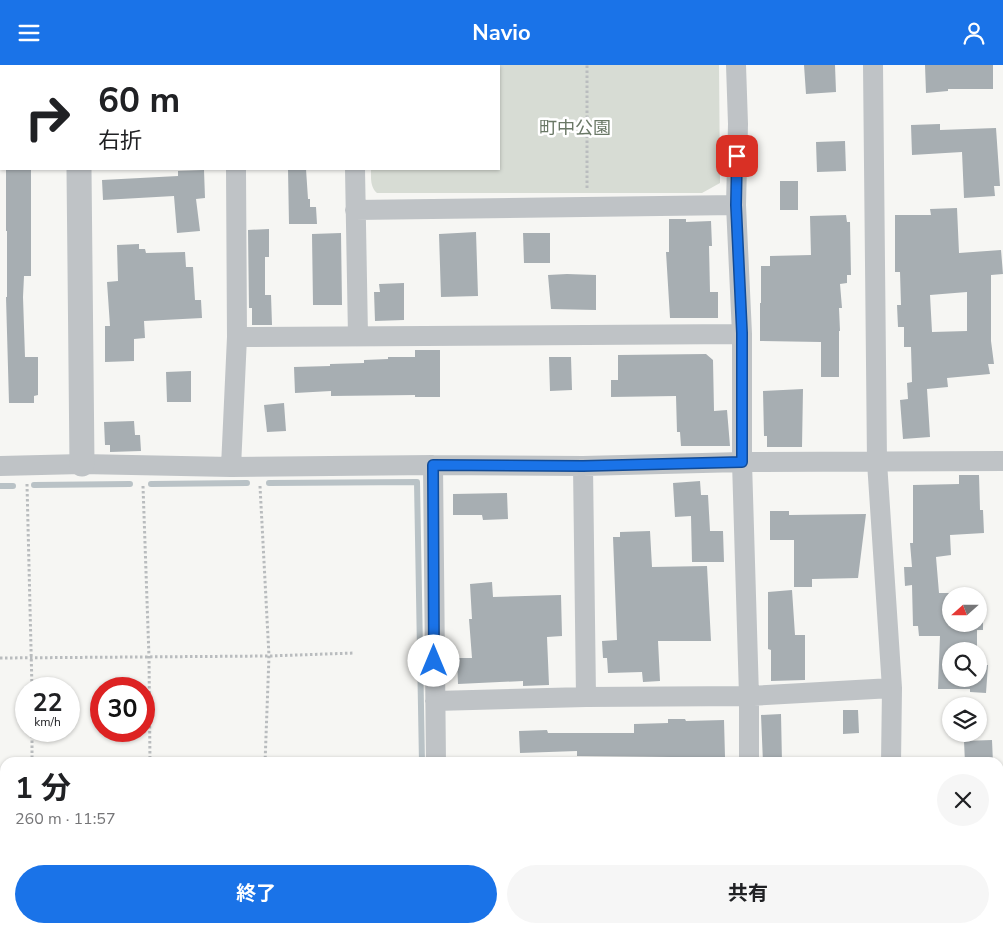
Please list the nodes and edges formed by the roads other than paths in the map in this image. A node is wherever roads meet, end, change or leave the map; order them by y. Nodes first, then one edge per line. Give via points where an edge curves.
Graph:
1 (736, 65) edge
2 (873, 65) edge
3 (79, 170) edge
4 (236, 170) edge
5 (355, 170) edge
6 (736, 205) junction
7 (355, 210) junction
8 (742, 333) junction
9 (358, 336) junction
10 (237, 337) junction
11 (1003, 461) edge
12 (742, 462) junction
13 (82, 463) junction
14 (877, 463) junction
15 (433, 465) junction
16 (0, 466) edge
17 (583, 466) junction
18 (231, 467) junction
19 (892, 688) junction
20 (749, 696) junction
21 (586, 697) junction
22 (434, 701) junction
23 (436, 757) edge
24 (748, 757) edge
25 (891, 757) edge

1 - 6 street
2 - 14 street
3 - 13 street
4 - 10 street
5 - 7 street
6 - 7 street
6 - 8 street
7 - 9 street
8 - 9 street
8 - 12 street
9 - 10 street
10 - 18 street
11 - 14 street
12 - 14 street
12 - 17 street
12 - 20 street
13 - 16 street
13 - 18 street
14 - 19 street
15 - 17 street
15 - 18 street
15 - 22 street
17 - 21 street
19 - 20 street
19 - 25 street
20 - 21 street
20 - 24 street
21 - 22 street
22 - 23 street

